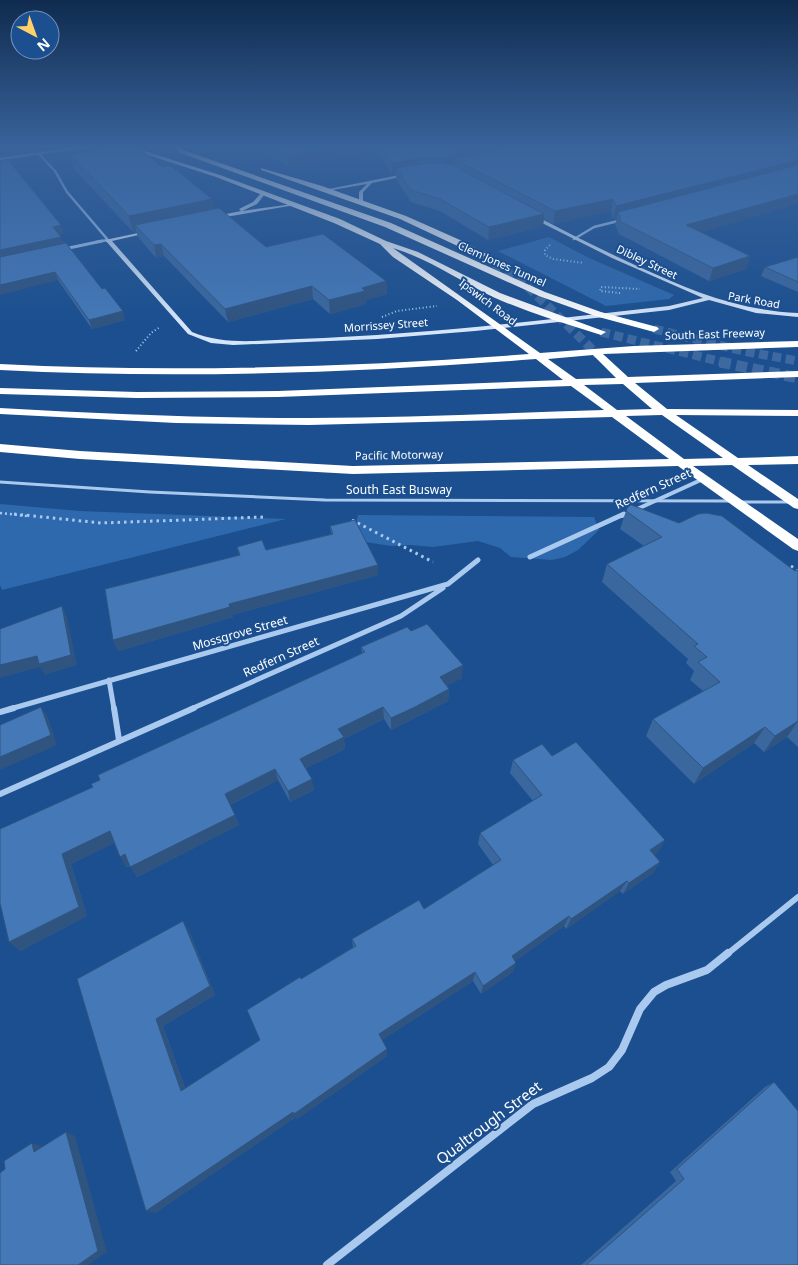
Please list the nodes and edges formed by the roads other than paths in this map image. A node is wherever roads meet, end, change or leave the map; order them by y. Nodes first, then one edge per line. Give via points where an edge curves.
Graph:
1 (79, 206) edge
2 (251, 206) edge
3 (286, 206) edge
4 (296, 206) edge
5 (335, 206) edge
6 (373, 206) edge
7 (231, 214) junction
8 (528, 214) edge
9 (627, 218) edge
10 (207, 219) edge
11 (154, 230) edge
12 (574, 239) junction
13 (108, 240) junction
14 (383, 242) junction
15 (63, 249) edge
16 (484, 255) tunnel mouth
17 (707, 300) junction
18 (798, 315) edge
19 (654, 328) tunnel mouth
20 (601, 332) tunnel mouth
21 (798, 344) edge
22 (598, 355) tunnel mouth
23 (0, 367) edge
24 (798, 374) edge
25 (0, 392) edge
26 (0, 411) edge
27 (798, 413) edge
28 (0, 448) edge
29 (798, 460) edge
30 (703, 479) junction
31 (0, 482) edge
32 (548, 500) joint
33 (798, 503) edge
34 (798, 546) edge
35 (530, 557) dead end
36 (478, 560) dead end
37 (448, 584) junction
38 (109, 680) junction
39 (0, 712) edge
40 (119, 740) junction
41 (0, 794) edge
42 (798, 897) edge
43 (327, 1265) edge

1 - 13 street
2 - 7 street
3 - 7 street
4 - 14 highway, Ipswich Road
5 - 19 highway, Clem Jones Tunnel via 388,225 542,294 598,314
6 - 16 highway via 445,234
7 - 10 street
8 - 12 street, Dibley Street
9 - 12 street via 592,228
11 - 13 street
12 - 17 street, Dibley Street
13 - 15 street
13 - 17 street, Morrissey Street via 181,325 194,336 215,341 326,340 424,333 677,307
14 - 20 highway via 411,250 526,308
14 - 30 highway, Ipswich Road via 396,255 446,288
17 - 18 street, Park Road via 748,311
21 - 23 highway, South East Freeway via 634,349 450,363 263,371
22 - 33 highway via 644,398
24 - 25 highway via 259,394
26 - 27 highway via 206,420 353,422 759,411
28 - 29 highway, Pacific Motorway via 353,470
30 - 34 highway, Ipswich Road
30 - 35 street, Redfern Street
31 - 32 lane, South East Busway via 324,500
32 - 33 lane, South East Busway
36 - 37 street, Mossgrove Street
37 - 38 street, Mossgrove Street
37 - 40 street, Redfern Street via 401,616
38 - 39 street, Mossgrove Street
38 - 40 street
40 - 41 street, Redfern Street
42 - 43 street, Qualtrough Street via 707,970 661,987 652,994 610,1067 596,1077 548,1094 533,1104

